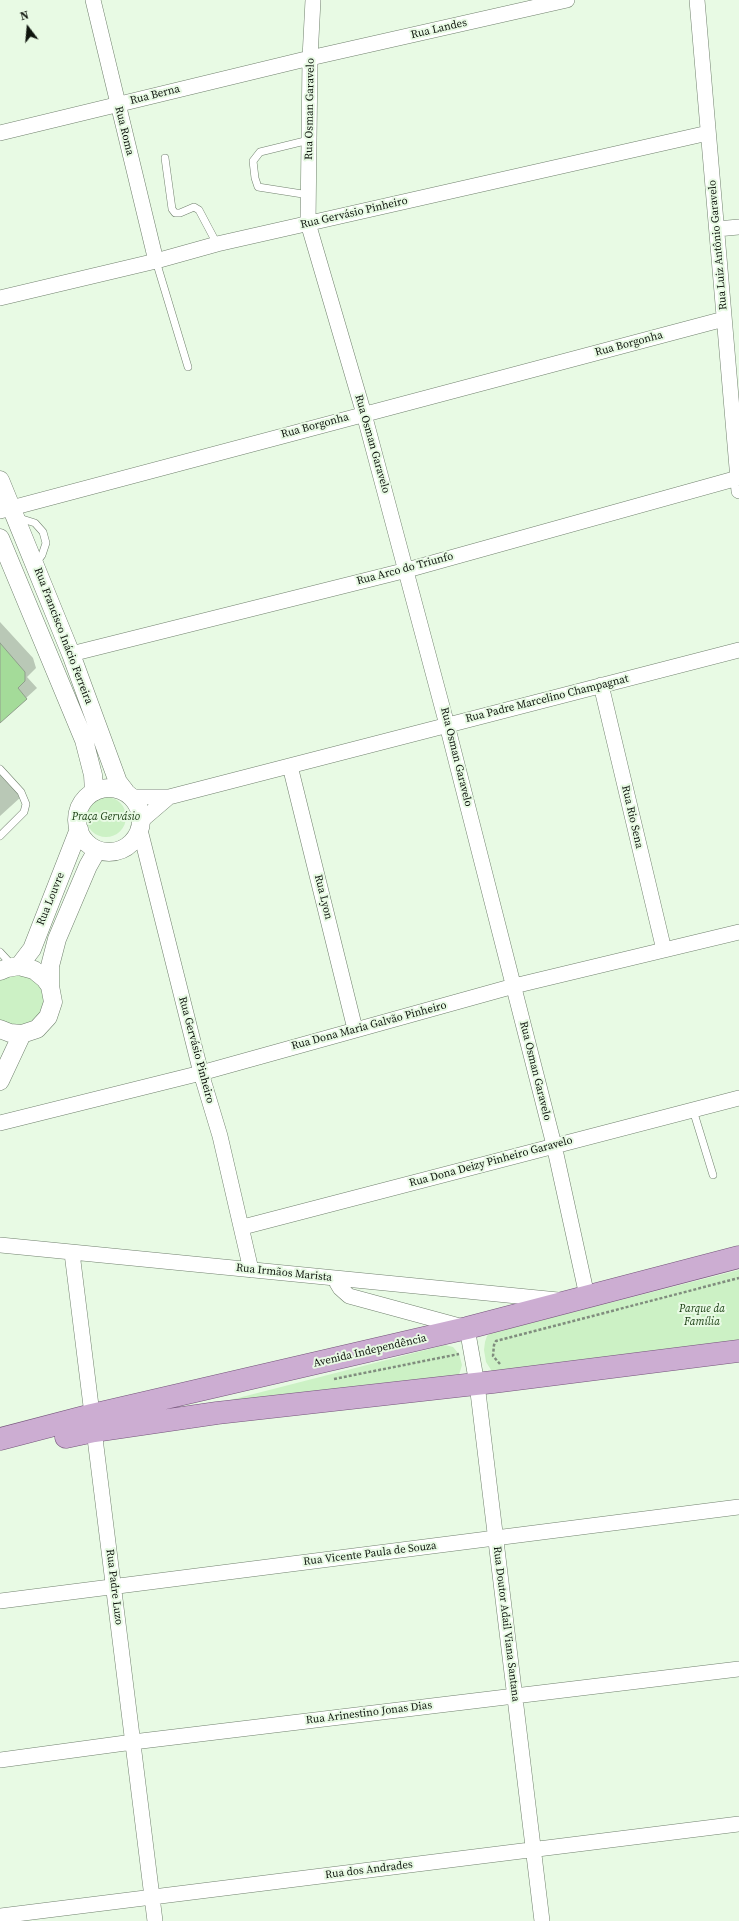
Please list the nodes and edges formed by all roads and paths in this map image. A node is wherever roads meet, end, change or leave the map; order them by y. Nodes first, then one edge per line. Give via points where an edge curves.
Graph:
1 (93, 0) edge
2 (313, 0) edge
3 (567, 0) edge
4 (697, 0) edge
5 (310, 58) junction
6 (118, 105) junction
7 (0, 133) edge
8 (708, 133) junction
9 (310, 140) junction
10 (165, 158) dead end
11 (309, 195) junction
12 (308, 221) junction
13 (739, 227) edge
14 (717, 229) junction
15 (217, 244) junction
16 (156, 261) junction
17 (0, 298) edge
18 (724, 319) junction
19 (188, 367) dead end
20 (364, 414) junction
21 (0, 480) edge
22 (738, 485) edge
23 (9, 511) edge
24 (0, 538) edge
25 (407, 570) junction
26 (739, 650) edge
27 (71, 654) junction
28 (601, 685) junction
29 (447, 725) junction
30 (290, 766) junction
31 (0, 768) edge
32 (94, 792) junction
33 (129, 794) junction
34 (169, 797) junction
35 (140, 826) junction
36 (79, 829) junction
37 (0, 836) edge
38 (97, 850) junction
39 (739, 932) edge
40 (664, 950) junction
41 (0, 952) edge
42 (11, 968) edge
43 (50, 986) junction
44 (514, 986) junction
45 (0, 1029) edge
46 (355, 1029) junction
47 (22, 1034) junction
48 (201, 1073) junction
49 (0, 1081) edge
50 (739, 1098) edge
51 (693, 1110) junction
52 (0, 1122) edge
53 (554, 1145) junction
54 (713, 1175) dead end
55 (243, 1227) junction
56 (0, 1245) edge
57 (72, 1253) junction
58 (739, 1257) edge
59 (251, 1270) junction
60 (334, 1278) junction
61 (739, 1278) edge
62 (578, 1298) junction
63 (466, 1328) junction
64 (496, 1341) dead end
65 (493, 1350) dead end
66 (739, 1351) edge
67 (472, 1352) junction
68 (329, 1380) dead end
69 (477, 1384) junction
70 (93, 1423) junction
71 (0, 1439) edge
72 (0, 1452) edge
73 (739, 1507) edge
74 (496, 1539) junction
75 (113, 1586) junction
76 (0, 1600) edge
77 (739, 1669) edge
78 (515, 1696) junction
79 (133, 1742) junction
80 (0, 1760) edge
81 (739, 1824) edge
82 (534, 1850) junction
83 (152, 1900) junction
84 (0, 1916) edge
85 (144, 1921) edge
86 (155, 1921) edge
87 (542, 1921) edge

1 - 6 street, Rua Roma
2 - 5 street, Rua Osman Garavelo
3 - 5 street, Rua Landes
4 - 8 street, Rua Luiz Antônio Garavelo
5 - 6 street, Rua Berna
5 - 9 street, Rua Osman Garavelo
6 - 7 street, Rua Berna
6 - 16 street, Rua Roma
8 - 12 street, Rua Gervásio Pinheiro
8 - 14 street, Rua Luiz Antônio Garavelo
9 - 11 street, Rua Osman Garavelo
9 - 11 lane via 260,152 253,161 258,187
10 - 15 lane via 174,213 194,207 199,210
11 - 12 street, Rua Osman Garavelo
12 - 15 street, Rua Gervásio Pinheiro
12 - 20 street, Rua Osman Garavelo
13 - 14 street
14 - 18 street, Rua Luiz Antônio Garavelo
15 - 16 street, Rua Gervásio Pinheiro
16 - 17 street, Rua Gervásio Pinheiro
16 - 19 lane
18 - 20 street, Rua Borgonha
18 - 22 street, Rua Luiz Antônio Garavelo
20 - 23 street, Rua Borgonha
20 - 25 street, Rua Osman Garavelo
21 - 23 street, Rua Francisco Inácio Ferreira
22 - 25 street, Rua Arco do Triunfo
23 - 27 street, Rua Francisco Inácio Ferreira via 35,565
24 - 32 street, Rua Francisco Inácio Ferreira via 84,740 93,775
25 - 27 street, Rua Arco do Triunfo
25 - 29 street, Rua Osman Garavelo
26 - 28 street, Rua Padre Marcelino Champagnat
27 - 33 street, Rua Francisco Inácio Ferreira via 118,782
28 - 29 street, Rua Padre Marcelino Champagnat
28 - 40 street, Rua Rio Sena
29 - 30 street, Rua Padre Marcelino Champagnat
29 - 44 street, Rua Osman Garavelo
30 - 34 street, Rua Padre Marcelino Champagnat
30 - 46 street, Rua Lyon
31 - 37 lane via 21,792 26,804 24,812
32 - 33 street via 110,788
32 - 36 street via 80,808 77,821
33 - 34 street, Rua Padre Marcelino Champagnat
33 - 35 street via 139,807
34 - 35 street, Rua Padre Marcelino Champagnat
35 - 38 street via 134,840 126,847 110,852
35 - 48 street, Rua Gervásio Pinheiro
36 - 38 street via 83,838
36 - 42 street, Rua Louvre via 32,949
38 - 43 street, Rua Louvre via 57,939 50,966
39 - 40 street, Rua Dona Maria Galvão Pinheiro
40 - 44 street, Rua Dona Maria Galvão Pinheiro
41 - 42 lane
42 - 43 street via 34,970
43 - 47 street, Rua Louvre via 53,1002 48,1017 37,1029
44 - 46 street, Rua Dona Maria Galvão Pinheiro
44 - 53 street, Rua Osman Garavelo
45 - 47 street
46 - 48 street, Rua Dona Maria Galvão Pinheiro
47 - 49 street
48 - 52 street, Rua Dona Maria Galvão Pinheiro
48 - 55 street, Rua Gervásio Pinheiro
50 - 51 street, Rua Dona Deizy Pinheiro Garavelo
51 - 53 street, Rua Dona Deizy Pinheiro Garavelo
51 - 54 lane
53 - 55 street, Rua Dona Deizy Pinheiro Garavelo
53 - 62 street, Rua Osman Garavelo
55 - 59 street, Rua Gervásio Pinheiro
56 - 57 street, Rua Irmãos Marista
57 - 59 street, Rua Irmãos Marista
57 - 70 street, Rua Padre Luzo
58 - 62 main road, Avenida Independência
59 - 60 street, Rua Irmãos Marista
60 - 62 street, Rua Irmãos Marista
60 - 63 street via 349,1296
61 - 64 path
62 - 63 main road, Avenida Independência
63 - 67 street, Rua Doutor Adail Viana Santana
63 - 70 main road, Avenida Independência
65 - 67 path
66 - 69 main road, Avenida Independência
67 - 68 path
67 - 69 street, Rua Doutor Adail Viana Santana
69 - 70 main road, Avenida Independência via 224,1413
69 - 74 street, Rua Doutor Adail Viana Santana
70 - 71 main road, Avenida Independência
70 - 72 main road, Avenida Independência
70 - 75 street, Rua Padre Luzo
73 - 74 street, Rua Vicente Paula de Souza
74 - 75 street, Rua Vicente Paula de Souza
74 - 78 street, Rua Doutor Adail Viana Santana
75 - 76 street, Rua Vicente Paula de Souza
75 - 79 street, Rua Padre Luzo
77 - 78 street, Rua Arinestino Jonas Dias
78 - 79 street, Rua Arinestino Jonas Dias
78 - 82 street, Rua Doutor Adail Viana Santana
79 - 80 street, Rua Arinestino Jonas Dias
79 - 83 street, Rua Padre Luzo
81 - 82 street, Rua dos Andrades
82 - 83 street, Rua dos Andrades
82 - 87 street, Rua Doutor Adail Viana Santana
83 - 84 street, Rua dos Andrades
83 - 85 street
83 - 86 street, Rua Padre Luzo

